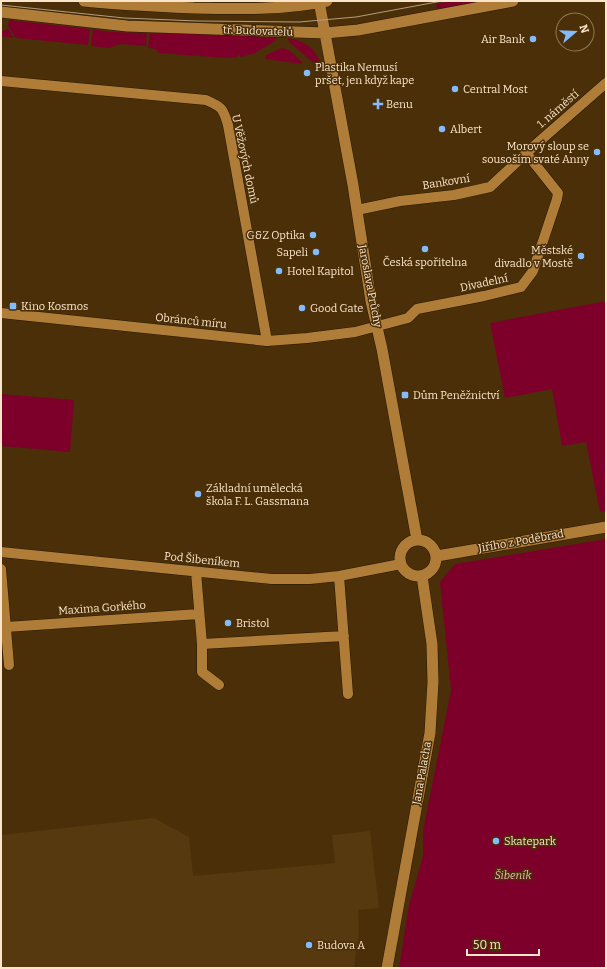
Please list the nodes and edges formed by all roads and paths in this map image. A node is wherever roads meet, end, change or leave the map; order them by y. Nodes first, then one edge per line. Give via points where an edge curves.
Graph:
1 (84, 1) edge
2 (513, 1) edge
3 (322, 2) edge
4 (1, 12) edge
5 (325, 33) junction
6 (1, 81) edge
7 (606, 83) edge
8 (527, 154) junction
9 (357, 210) junction
10 (1, 313) edge
11 (378, 326) junction
12 (267, 341) junction
13 (606, 527) edge
14 (417, 540) junction
15 (1, 552) edge
16 (437, 556) junction
17 (400, 564) junction
18 (1, 569) edge
19 (196, 572) junction
20 (339, 576) junction
21 (422, 576) junction
22 (199, 614) junction
23 (6, 627) junction
24 (344, 636) junction
25 (202, 644) junction
26 (9, 665) dead end
27 (219, 685) dead end
28 (348, 694) dead end
29 (387, 968) edge

1 - 3 street, tř. Budovatelů via 127,6 233,9
2 - 5 street, tř. Budovatelů via 358,30
3 - 5 street, Jaroslava Průchy
4 - 5 street, tř. Budovatelů via 127,26
5 - 9 street, Jaroslava Průchy
6 - 12 street, U Věžových domů via 206,100 220,106 228,125
7 - 8 street, 1. náměstí
8 - 9 street, Bankovní via 490,187
8 - 11 street, Divadelní via 558,193 558,199 533,271 521,287 417,308 408,318
9 - 11 street, Jaroslava Průchy via 371,301
10 - 12 street, Obránců míru
11 - 12 street, Obránců míru via 355,332
11 - 14 street, Jaroslava Průchy
13 - 16 street, Jiřího z Poděbrad
14 - 16 street via 432,546
14 - 17 street via 403,548
15 - 19 street, Pod Šibeníkem
16 - 21 street via 432,571
17 - 20 street, Pod Šibeníkem
17 - 21 street via 407,573
18 - 23 street
19 - 20 street, Pod Šibeníkem via 272,579
19 - 22 street
20 - 24 street
21 - 29 street, Jana Palacha via 432,644 430,733
22 - 23 street, Maxima Gorkého
22 - 25 street
23 - 26 street
24 - 25 street
24 - 28 street
25 - 27 street via 202,672

